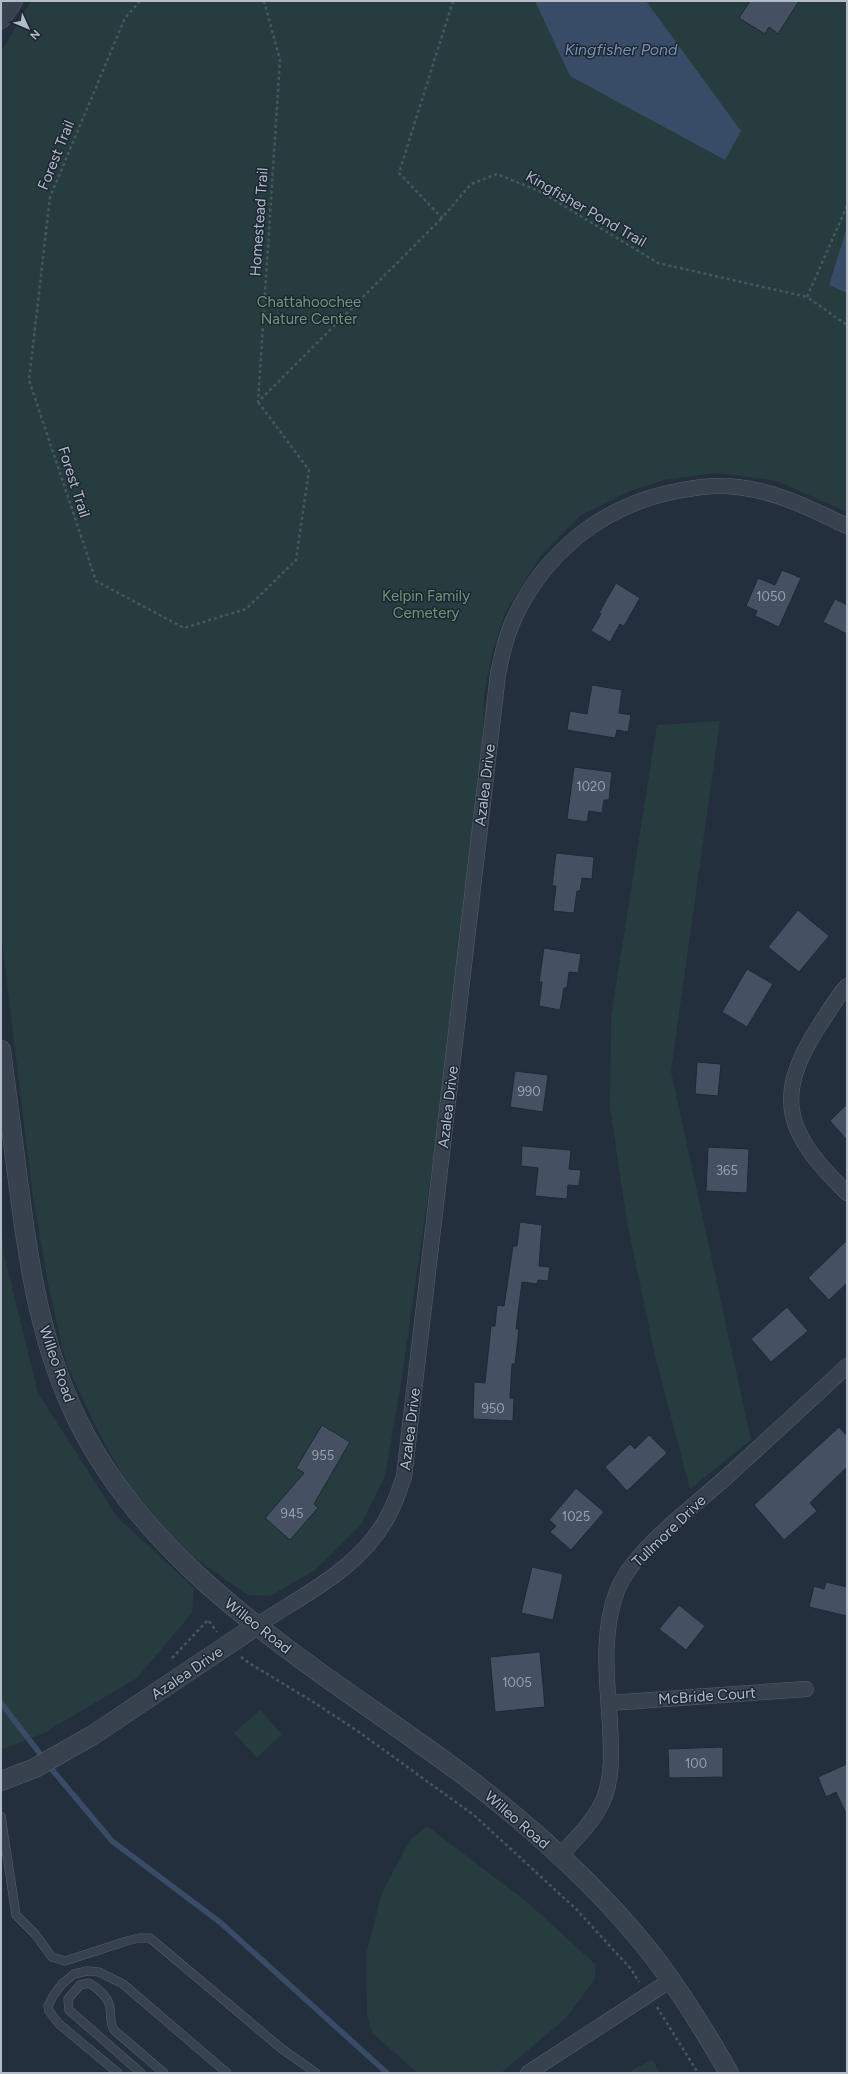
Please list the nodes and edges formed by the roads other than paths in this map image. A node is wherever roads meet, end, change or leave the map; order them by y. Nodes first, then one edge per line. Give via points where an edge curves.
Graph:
1 (13, 1) edge
2 (1, 20) edge
3 (847, 526) edge
4 (847, 986) edge
5 (1, 1050) edge
6 (847, 1193) edge
7 (847, 1366) edge
8 (256, 1626) junction
9 (806, 1689) dead end
10 (609, 1703) junction
11 (1, 1781) edge
12 (1, 1816) edge
13 (559, 1856) junction
14 (671, 1980) junction
15 (118, 2073) edge
16 (141, 2073) edge
17 (164, 2073) edge
18 (228, 2073) edge
19 (316, 2073) edge
20 (528, 2073) edge
21 (729, 2073) edge

1 - 2 street
3 - 8 street, Azalea Drive via 797,502 760,491 712,485 679,490 636,502 594,523 558,554 526,596 514,620 498,674 404,1477 388,1517 365,1549 341,1570
4 - 6 street via 809,1043 795,1070 791,1089 791,1111 804,1142 823,1170
5 - 8 street, Willeo Road via 32,1281 39,1315 69,1402 100,1461 136,1510 215,1590
7 - 10 street, Tullmore Drive via 661,1535 627,1571 611,1609 607,1650
8 - 11 street, Azalea Drive via 118,1719 35,1768
8 - 13 street, Willeo Road via 477,1785
9 - 10 street, McBride Court
10 - 13 street, Tullmore Drive via 612,1756 604,1797 593,1818
12 - 19 lane via 16,1915 35,1934 52,1957 65,1961 127,1941 150,1938 282,2049
13 - 14 street, Willeo Road via 630,1929
14 - 20 street
14 - 21 street, Willeo Road
15 - 18 lane via 51,2015 48,2006 50,2001 62,1984 74,1974 99,1972 123,1984
16 - 17 lane via 69,2010 68,1999 80,1985 90,1983 105,1997 114,2030

